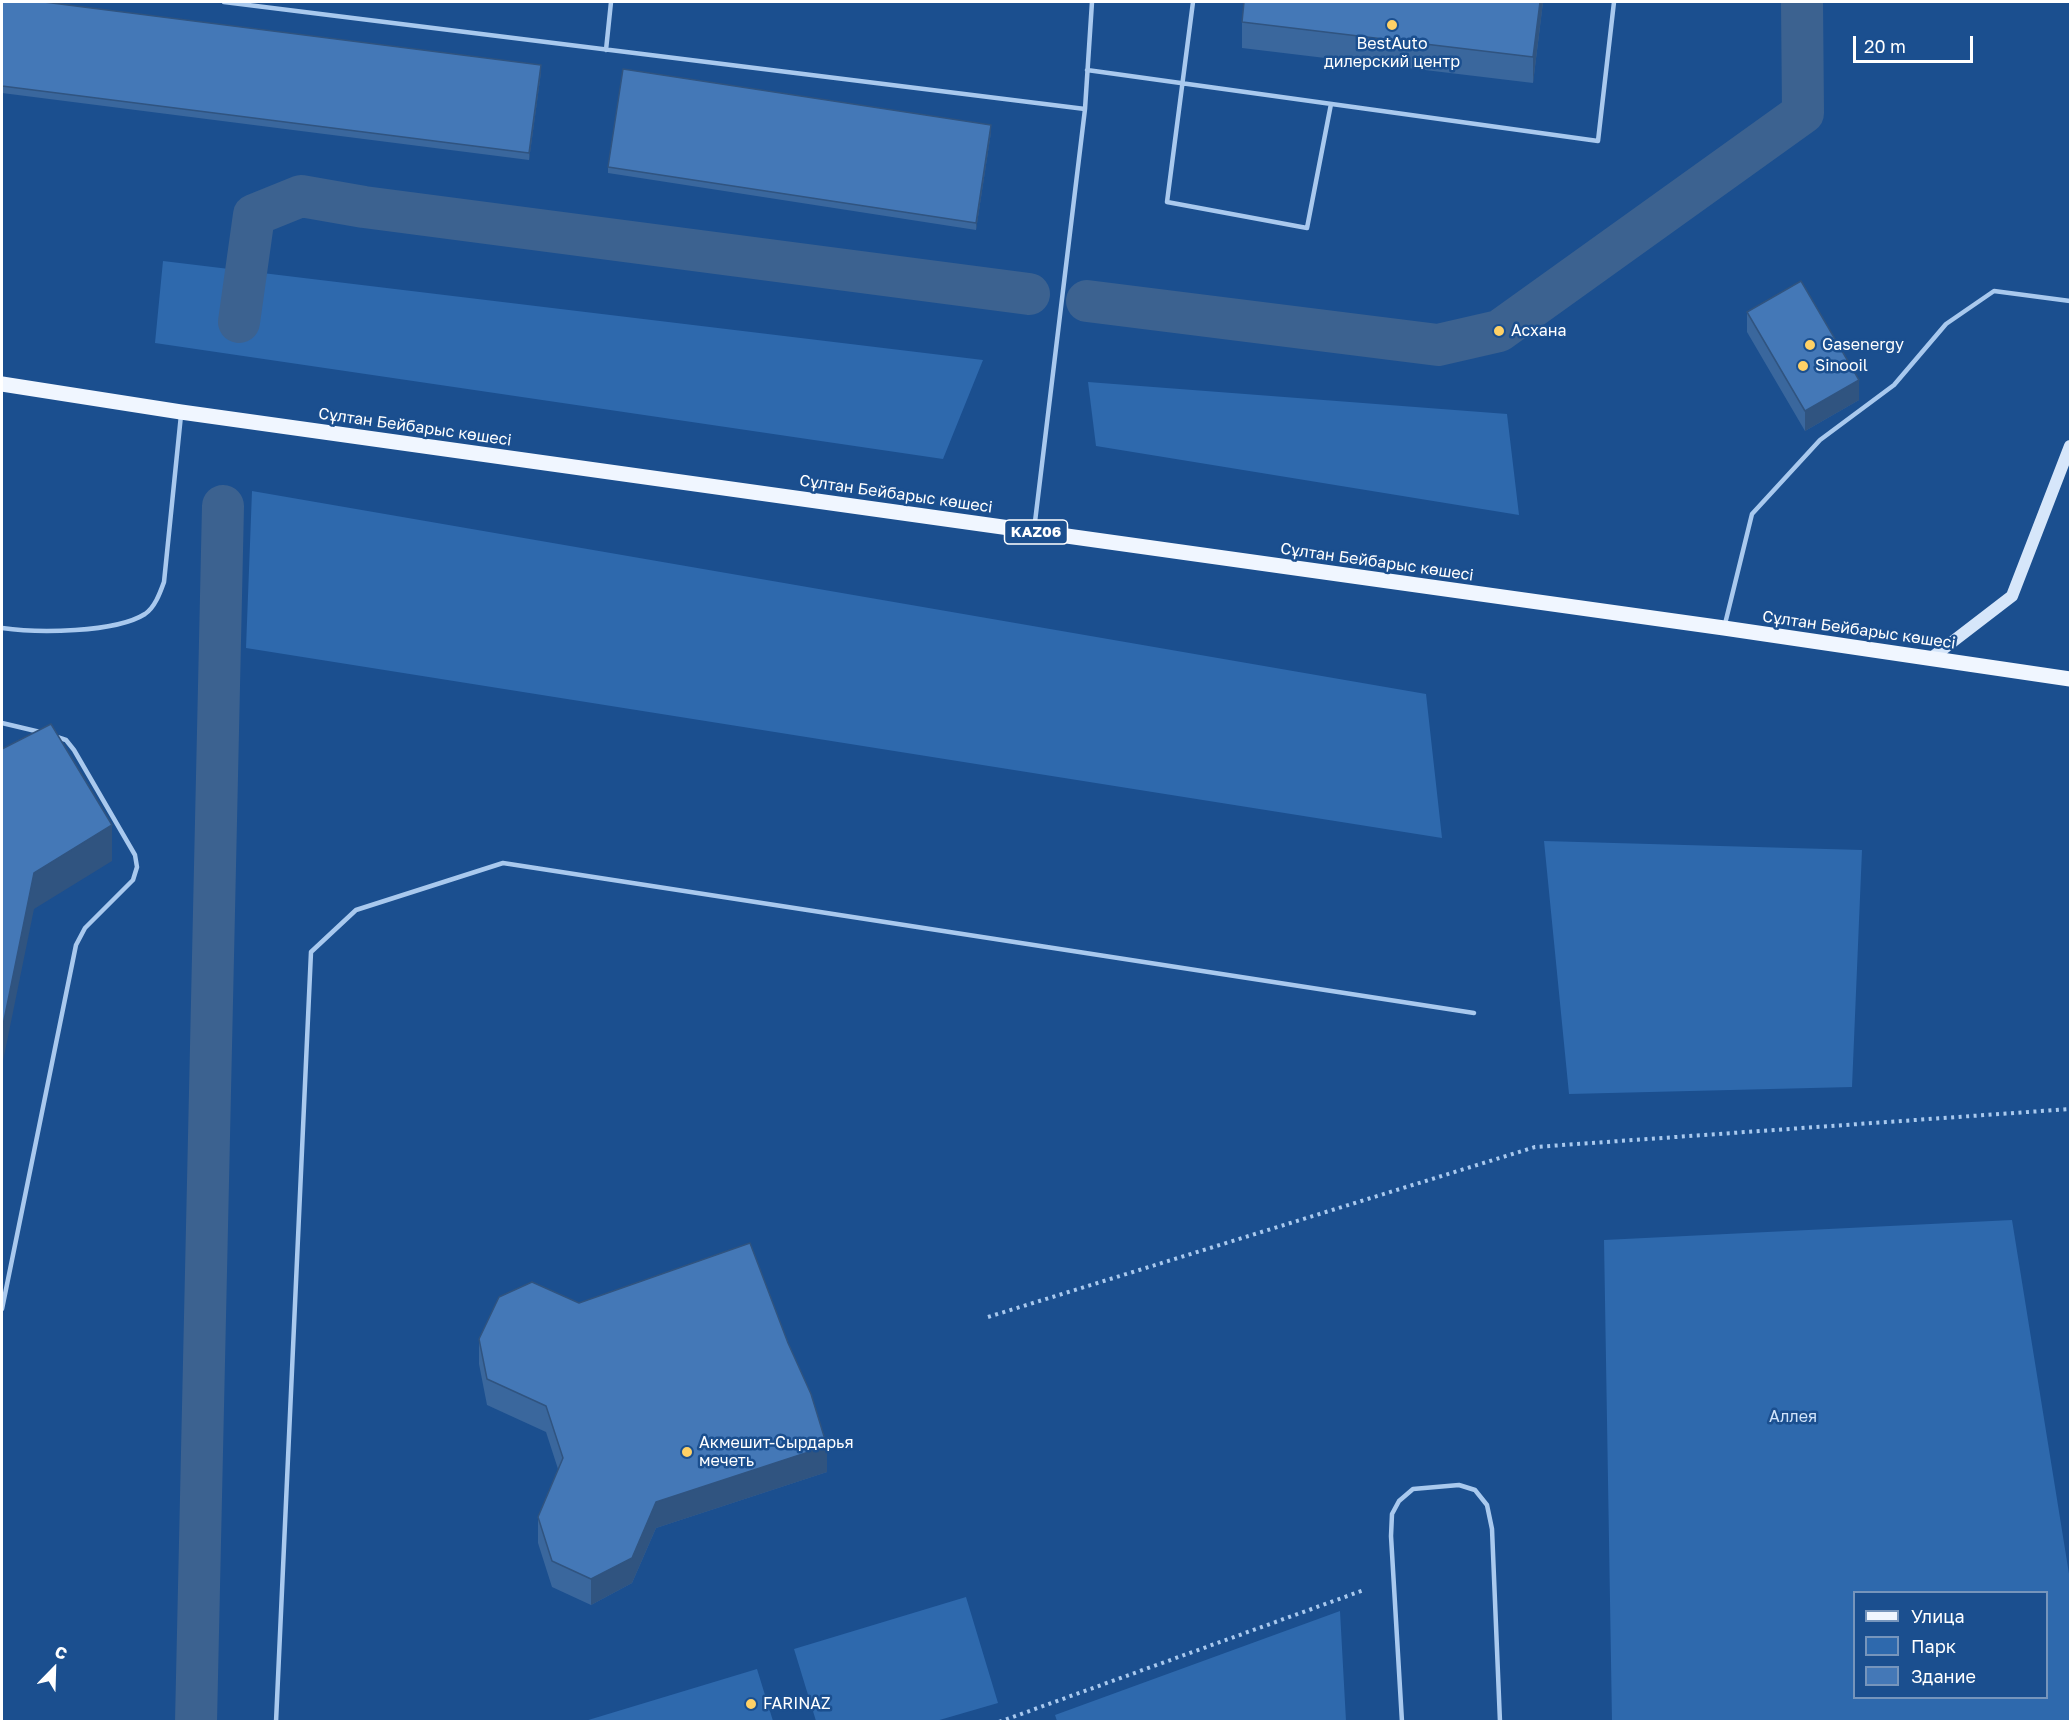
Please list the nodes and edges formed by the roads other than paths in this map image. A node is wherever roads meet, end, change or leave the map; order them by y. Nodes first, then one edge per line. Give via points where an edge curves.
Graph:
1 (224, 2) edge
2 (611, 2) edge
3 (1092, 2) edge
4 (1192, 2) edge
5 (1614, 2) edge
6 (606, 50) junction
7 (1087, 70) junction
8 (1182, 83) junction
9 (1331, 104) junction
10 (1085, 109) junction
11 (2070, 301) edge
12 (2, 384) edge
13 (181, 412) junction
14 (2070, 446) edge
15 (1034, 532) junction
16 (2, 628) edge
17 (1724, 628) junction
18 (1930, 658) junction
19 (2070, 679) edge
20 (2, 723) edge
21 (1474, 1014) dead end
22 (2, 1309) edge
23 (276, 1722) edge
24 (1402, 1722) edge
25 (1500, 1722) edge

1 - 6 lane
2 - 6 lane
3 - 7 lane
4 - 8 lane
5 - 9 lane via 1598,141
6 - 10 lane
7 - 8 lane
7 - 10 lane
8 - 9 lane
8 - 9 lane via 1167,202 1307,228
10 - 15 lane
11 - 17 lane via 1994,291 1946,324 1894,385 1820,440 1752,514
12 - 13 main road, Сұлтан Бейбарыс көшесі / KAZ06
13 - 15 main road, Сұлтан Бейбарыс көшесі / KAZ06
13 - 16 lane via 164,582 147,613 122,624 91,628
14 - 18 main road via 2012,596
15 - 17 main road, Сұлтан Бейбарыс көшесі / KAZ06
17 - 18 main road, Сұлтан Бейбарыс көшесі / KAZ06
18 - 19 main road, Сұлтан Бейбарыс көшесі / KAZ06
20 - 22 lane via 66,740 135,855 137,867 133,880 85,928 76,945
21 - 23 lane via 503,863 356,910 310,952
24 - 25 lane via 1392,1514 1399,1501 1413,1489 1459,1485 1475,1490 1487,1505 1492,1529

